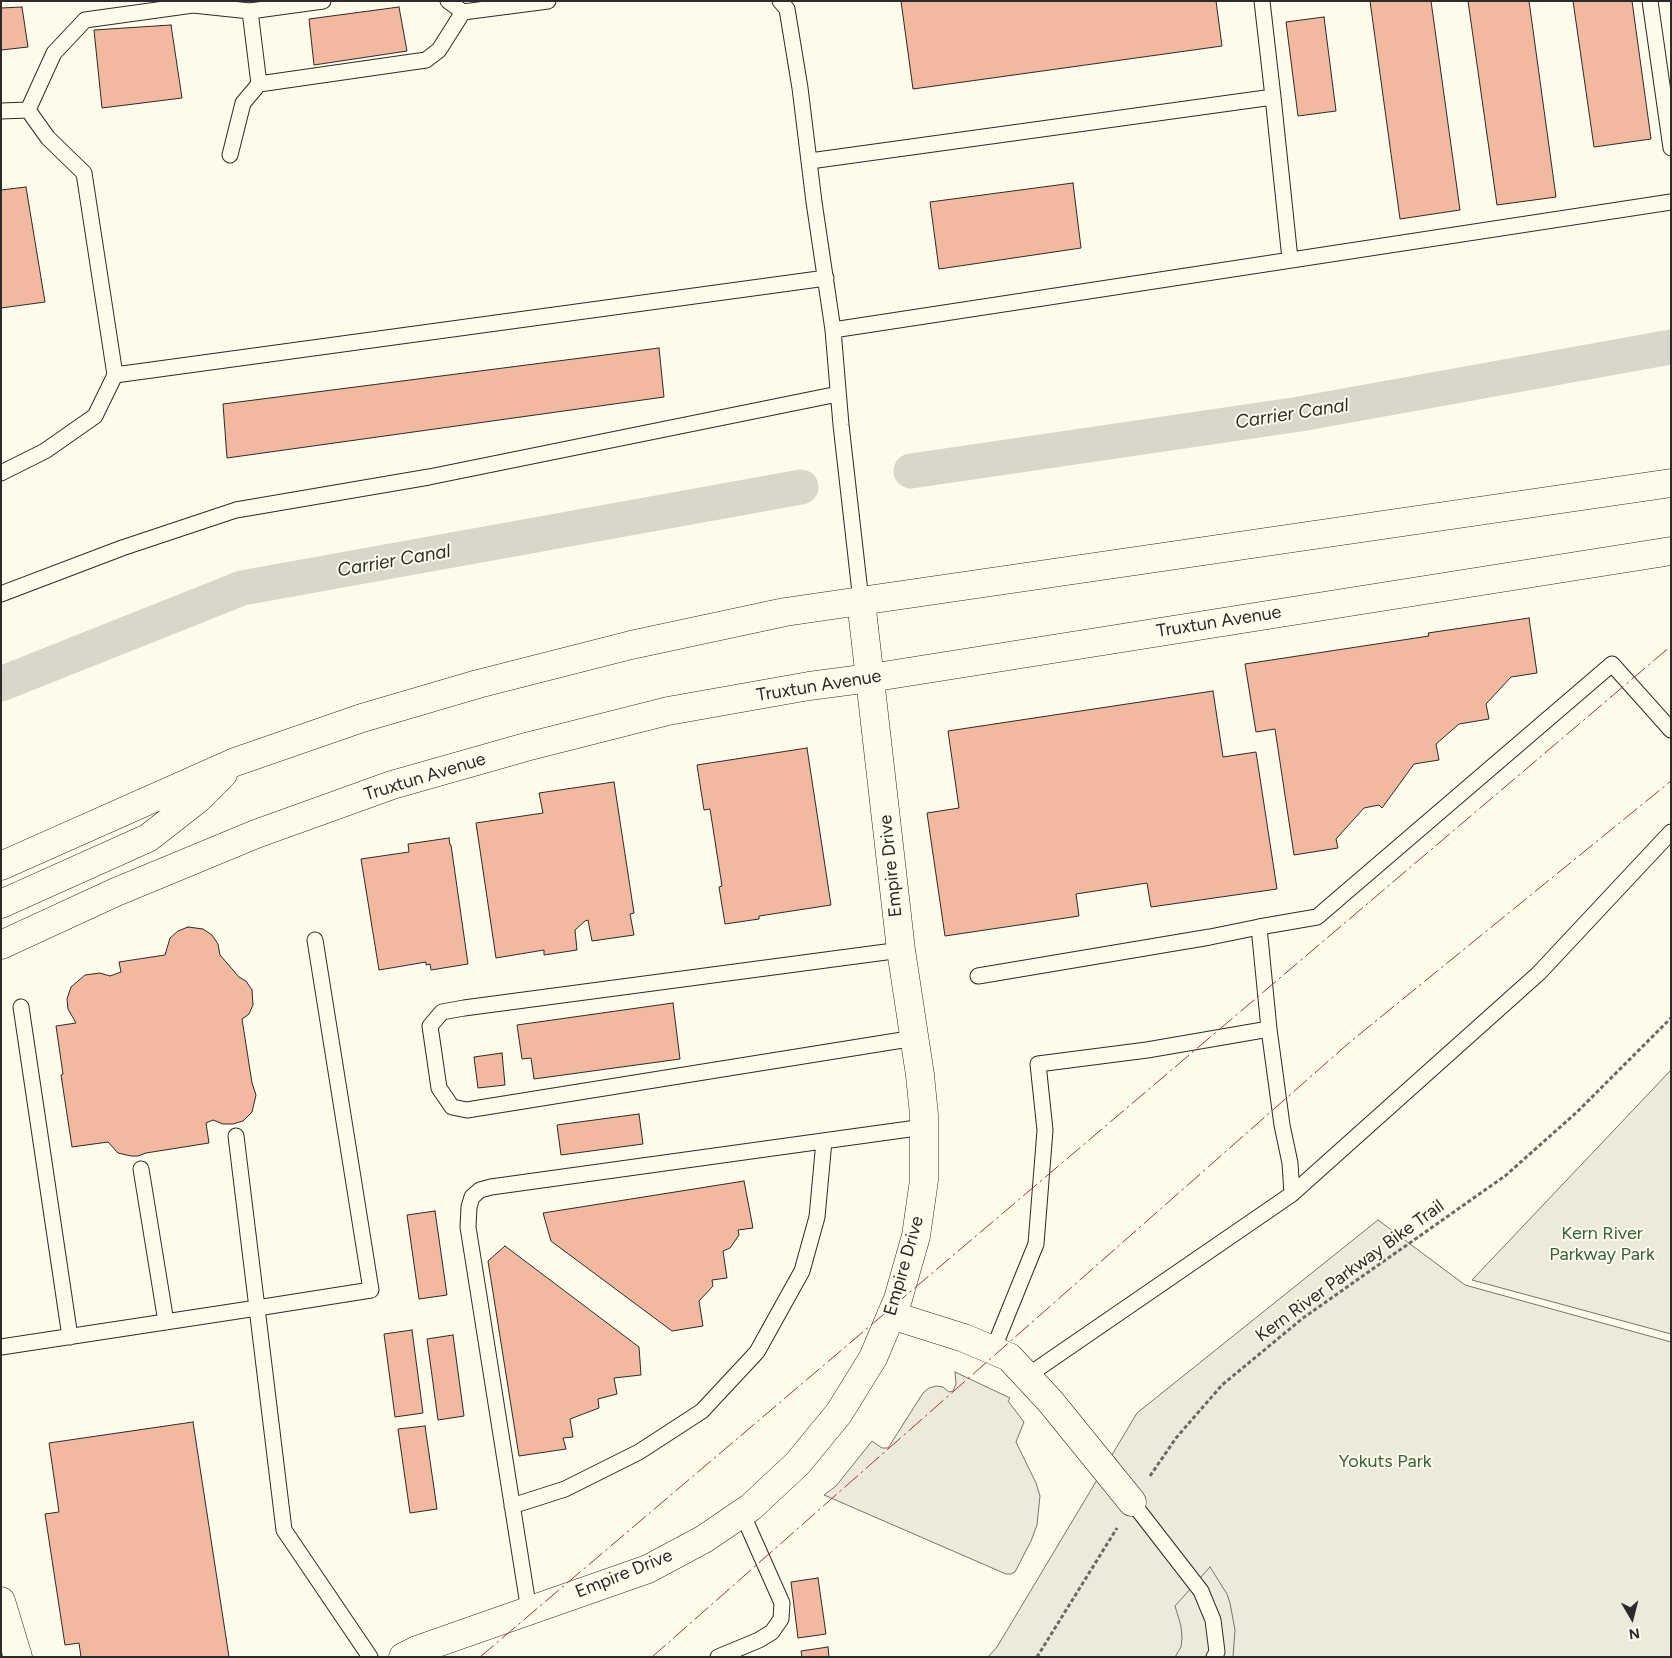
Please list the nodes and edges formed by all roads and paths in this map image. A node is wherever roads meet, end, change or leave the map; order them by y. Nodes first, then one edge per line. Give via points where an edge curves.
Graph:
1 (323, 1) edge
2 (448, 1) edge
3 (548, 1) edge
4 (780, 1) edge
5 (1262, 1) edge
6 (1650, 1) edge
7 (250, 11) junction
8 (463, 12) junction
9 (259, 84) junction
10 (1273, 98) junction
11 (28, 110) junction
12 (1, 111) edge
13 (1671, 148) edge
14 (230, 155) dead end
15 (810, 162) junction
16 (1671, 202) edge
17 (1290, 259) junction
18 (826, 278) junction
19 (833, 330) junction
20 (115, 376) junction
21 (838, 394) junction
22 (1, 473) edge
23 (1671, 483) edge
24 (1671, 551) edge
25 (1, 594) edge
26 (861, 601) junction
27 (870, 678) junction
28 (1671, 730) edge
29 (235, 762) junction
30 (1671, 832) edge
31 (1, 866) edge
32 (1, 904) edge
33 (1259, 927) junction
34 (315, 940) dead end
35 (1, 945) edge
36 (901, 950) junction
37 (978, 976) dead end
38 (21, 1007) dead end
39 (1671, 1018) edge
40 (1269, 1029) junction
41 (914, 1038) junction
42 (924, 1127) junction
43 (236, 1136) dead end
44 (824, 1141) junction
45 (141, 1168) dead end
46 (1292, 1194) junction
47 (257, 1308) junction
48 (891, 1315) junction
49 (166, 1322) junction
50 (70, 1337) junction
51 (1, 1347) edge
52 (993, 1350) junction
53 (1027, 1376) junction
54 (1132, 1502) junction
55 (512, 1506) junction
56 (742, 1513) junction
57 (1, 1600) edge
58 (528, 1611) junction
59 (18, 1657) edge
60 (370, 1657) edge
61 (403, 1657) edge
62 (718, 1657) edge
63 (1037, 1657) edge
64 (1214, 1657) edge

1 - 7 lane
2 - 8 lane
3 - 8 lane
4 - 15 lane via 787,9
5 - 10 lane
6 - 13 lane
7 - 9 lane
7 - 11 lane via 193,5 85,20 54,53
8 - 9 lane via 439,50 426,60
9 - 14 lane via 243,103
10 - 15 lane
10 - 17 lane
11 - 12 lane
11 - 20 lane via 48,138 84,173
15 - 18 lane
16 - 17 lane
17 - 19 lane
18 - 19 lane
18 - 20 lane
19 - 21 lane
20 - 22 lane via 96,416 45,451
21 - 25 lane via 429,477 236,510 122,548
21 - 26 lane
23 - 26 main road
24 - 27 main road, Truxtun Avenue
26 - 27 main road, Empire Drive
26 - 29 main road via 785,612 631,645 478,684 362,718
27 - 35 main road, Truxtun Avenue via 668,711 526,746 392,785 256,834 116,892
27 - 36 main road, Empire Drive
28 - 33 lane via 1612,664 1317,917
29 - 31 main road
29 - 32 main road via 198,799 148,838
30 - 46 lane via 1539,972
33 - 37 lane
33 - 40 lane
34 - 47 lane via 371,1290
36 - 41 main road, Empire Drive
36 - 41 lane via 442,1012 430,1026 439,1088 452,1107 467,1110
38 - 50 lane
39 - 54 path, Kern River Parkway Bike Trail via 1577,1112 1505,1176 1303,1318 1222,1385 1176,1438
40 - 46 lane
40 - 52 lane via 1038,1064 1044,1130 1036,1244
41 - 42 main road, Empire Drive
42 - 44 lane
42 - 48 main road, Empire Drive via 924,1180 916,1236
43 - 47 lane
44 - 55 lane via 818,1217 802,1271 757,1352 702,1411 639,1452 565,1489
44 - 55 lane via 491,1187 472,1196 468,1227
45 - 49 lane
46 - 53 lane
47 - 49 lane
47 - 60 lane via 284,1530
48 - 52 main road
48 - 56 main road, Empire Drive via 873,1358 839,1413 798,1463
49 - 50 lane
50 - 51 lane
52 - 53 main road via 1009,1357
53 - 54 main road
54 - 63 path, Kern River Parkway Bike Trail
54 - 64 lane via 1201,1591 1213,1620
55 - 58 lane
56 - 58 main road, Empire Drive via 648,1568
56 - 62 lane via 782,1603 781,1619 772,1632 759,1640
57 - 59 main road
58 - 61 main road, Empire Drive

